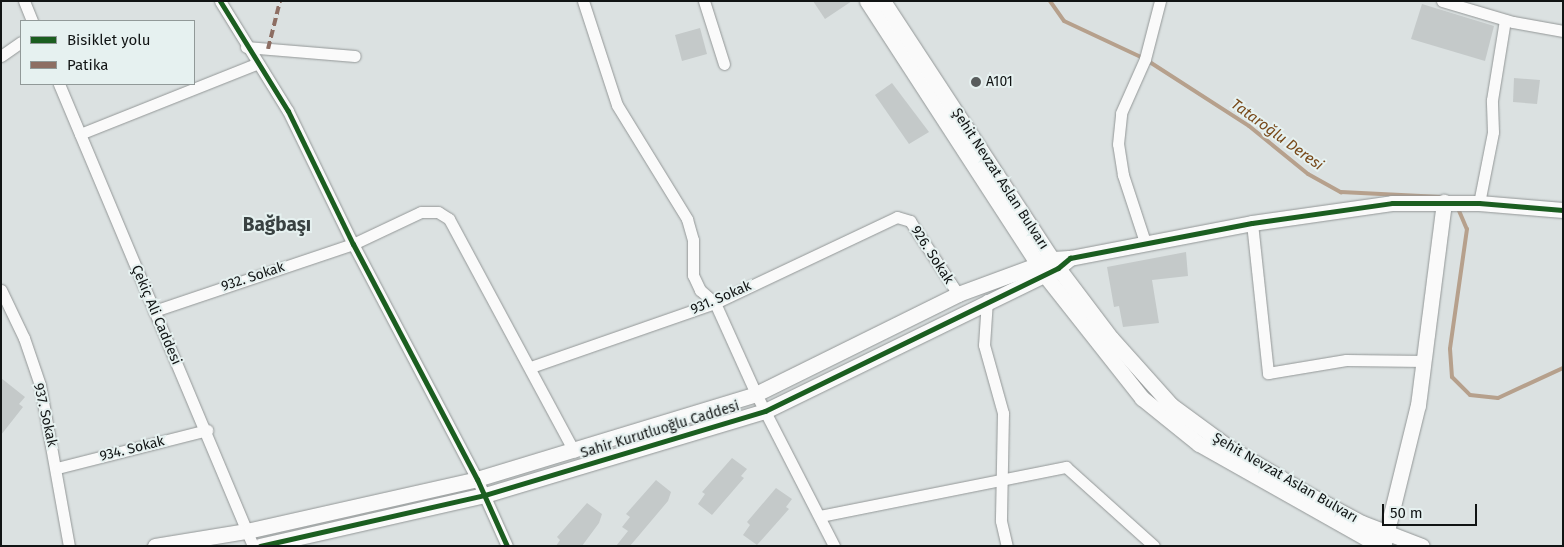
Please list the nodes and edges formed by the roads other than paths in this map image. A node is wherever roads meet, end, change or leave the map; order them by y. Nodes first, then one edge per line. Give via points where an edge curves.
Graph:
1 (24, 1) edge
2 (220, 1) edge
3 (583, 1) edge
4 (704, 1) edge
5 (867, 1) edge
6 (883, 1) edge
7 (1160, 1) edge
8 (1442, 1) edge
9 (32, 20) edge
10 (1505, 20) junction
11 (1563, 31) edge
12 (20, 43) edge
13 (246, 48) junction
14 (1, 56) edge
15 (355, 56) dead end
16 (256, 64) junction
17 (724, 64) dead end
18 (59, 85) edge
19 (80, 134) junction
20 (1444, 202) junction
21 (1478, 203) junction
22 (1563, 210) edge
23 (906, 217) joint
24 (1252, 223) junction
25 (1145, 242) junction
26 (353, 244) junction
27 (1048, 266) junction
28 (1, 290) edge
29 (958, 294) junction
30 (987, 300) junction
31 (715, 303) junction
32 (154, 311) junction
33 (1425, 361) junction
34 (531, 367) junction
35 (756, 394) junction
36 (765, 410) junction
37 (207, 430) junction
38 (574, 451) junction
39 (57, 468) junction
40 (478, 479) junction
41 (1002, 479) junction
42 (485, 494) junction
43 (820, 516) junction
44 (247, 531) junction
45 (1383, 542) edge
46 (69, 546) edge
47 (155, 546) edge
48 (253, 546) edge
49 (260, 546) edge
50 (507, 546) edge
51 (834, 546) edge
52 (1007, 546) edge
53 (1154, 546) edge
54 (1422, 546) edge

1 - 9 street
2 - 13 street
3 - 31 street via 617,105 680,202 693,240 693,275 700,290
4 - 17 street
5 - 27 street, Şehit Nevzat Aslan Bulvarı
6 - 27 street, Şehit Nevzat Aslan Bulvarı
7 - 25 street via 1145,59 1121,113 1118,144 1123,175
8 - 10 street
10 - 11 street
10 - 21 street via 1492,100 1493,132
12 - 14 street
13 - 15 street
13 - 16 street
16 - 19 street
16 - 26 street via 288,111
18 - 19 street, Çekiç Ali Caddesi
19 - 32 street, Çekiç Ali Caddesi
20 - 21 street
20 - 24 street via 1392,203
20 - 33 street
21 - 22 street
23 - 29 street, 926. Sokak
23 - 31 street, 931. Sokak via 893,218
24 - 25 street
24 - 33 street via 1268,373 1346,360
25 - 27 street
26 - 32 street, 932. Sokak
26 - 34 street, 932. Sokak via 421,212 438,212 449,219
26 - 40 street
27 - 29 street, Sahir Kurutluoğlu Caddesi
27 - 30 street, Sahir Kurutluoğlu Caddesi
27 - 45 street, Şehit Nevzat Aslan Bulvarı via 1139,371 1178,410 1249,460
28 - 39 street, 937. Sokak via 24,338 40,385
29 - 35 street, Sahir Kurutluoğlu Caddesi
30 - 36 street, Sahir Kurutluoğlu Caddesi
30 - 41 street via 984,346 1003,413
31 - 34 street, 931. Sokak
31 - 35 street
32 - 37 street, Çekiç Ali Caddesi
33 - 45 street
34 - 38 street
35 - 36 street
35 - 38 street, Sahir Kurutluoğlu Caddesi
36 - 42 street, Sahir Kurutluoğlu Caddesi
36 - 43 street
37 - 39 street, 934. Sokak
37 - 44 street, Çekiç Ali Caddesi
38 - 40 street, Sahir Kurutluoğlu Caddesi
39 - 46 street, 937. Sokak
40 - 42 street
40 - 44 street, Sahir Kurutluoğlu Caddesi
41 - 43 street
41 - 52 street via 1001,521
41 - 53 street via 1066,467
42 - 49 street, Sahir Kurutluoğlu Caddesi
42 - 50 street
43 - 51 street
44 - 47 street, Sahir Kurutluoğlu Caddesi
44 - 48 street, Çekiç Ali Caddesi
45 - 54 street, Şehit Nevzat Aslan Bulvarı

